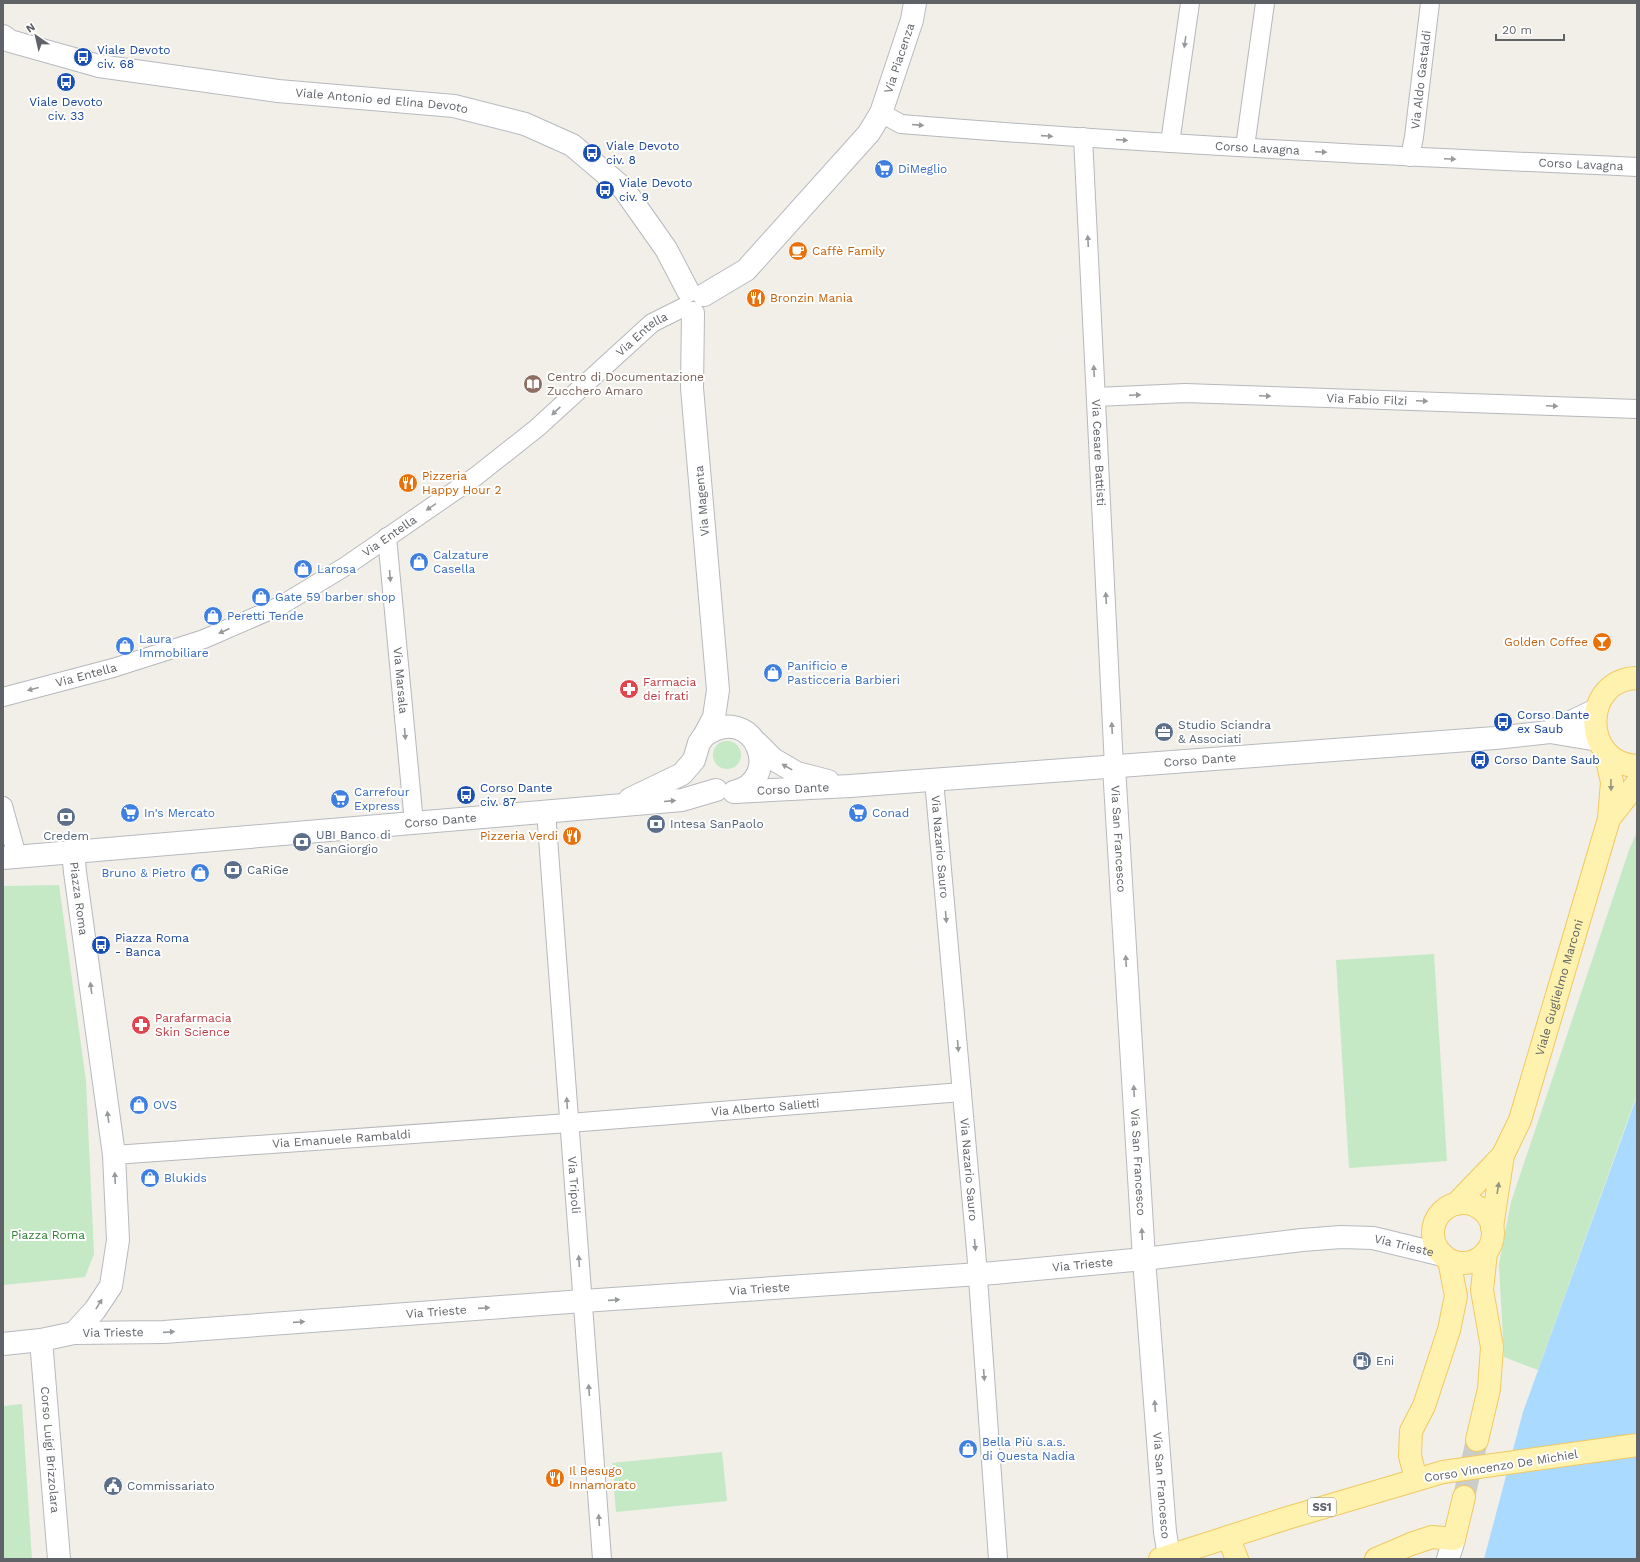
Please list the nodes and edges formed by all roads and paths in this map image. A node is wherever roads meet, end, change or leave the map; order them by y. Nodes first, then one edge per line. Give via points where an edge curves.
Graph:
1 (915, 3) edge
2 (1190, 3) edge
3 (1265, 3) edge
4 (1430, 3) edge
5 (3, 36) edge
6 (881, 113) junction
7 (1083, 137) junction
8 (1170, 143) junction
9 (1245, 147) junction
10 (1410, 157) junction
11 (1637, 167) edge
12 (692, 302) junction
13 (1096, 397) junction
14 (1637, 409) edge
15 (386, 538) junction
16 (1635, 675) edge
17 (718, 690) junction
18 (3, 697) edge
19 (1596, 710) junction
20 (736, 727) junction
21 (1550, 732) junction
22 (704, 736) junction
23 (757, 744) junction
24 (1602, 745) junction
25 (694, 760) junction
26 (1637, 766) edge
27 (1114, 767) junction
28 (934, 780) junction
29 (1637, 783) edge
30 (850, 786) junction
31 (725, 791) junction
32 (617, 805) junction
33 (3, 806) edge
34 (546, 812) junction
35 (1609, 819) junction
36 (414, 823) junction
37 (73, 851) junction
38 (10, 857) edge
39 (962, 1092) junction
40 (569, 1123) junction
41 (114, 1155) junction
42 (1503, 1155) junction
43 (1456, 1204) junction
44 (1492, 1227) junction
45 (1486, 1252) junction
46 (1446, 1258) junction
47 (1144, 1259) junction
48 (977, 1274) junction
49 (583, 1301) junction
50 (74, 1333) junction
51 (8, 1340) edge
52 (41, 1340) junction
53 (1477, 1440) tunnel mouth
54 (1637, 1445) edge
55 (1416, 1479) junction
56 (1464, 1497) tunnel mouth
57 (1228, 1537) junction
58 (1451, 1549) edge
59 (1165, 1558) edge
60 (59, 1559) edge
61 (602, 1559) edge
62 (998, 1559) edge
63 (1236, 1559) edge
64 (1376, 1559) edge

1 - 6 street, Via Piacenza via 912,20
2 -> 8 street
3 - 9 street
4 - 10 street, Via Aldo Gastaldi
5 - 12 street, Viale Antonio ed Elina Devoto via 10,41 98,66 278,91 454,106 525,124 572,145 623,188 666,249
6 -> 7 street, Corso Lavagna via 901,124
6 - 12 street, Via Entella via 868,133 746,270
7 -> 8 street, Corso Lavagna
13 -> 7 street, Via Cesare Battisti
8 - 9 street, Corso Lavagna
9 -> 10 street, Corso Lavagna
10 -> 11 street, Corso Lavagna
12 -> 15 street, Via Entella via 652,323 537,428 475,477
12 - 17 street, Via Magenta via 692,388
13 -> 14 street, Via Fabio Filzi via 1185,393
27 -> 13 street, Via Cesare Battisti
15 -> 18 street, Via Entella via 280,606 204,639 113,668
15 -> 36 street, Via Marsala
16 - 19 main road via 1615,684 1603,695
17 - 20 street, Via Magenta
17 - 22 street, Via Magenta via 714,717
19 - 21 street, Corso Dante
19 - 24 main road, Viale Guglielmo Marconi via 1594,725
20 - 22 street via 719,727
20 - 23 street via 752,736
21 - 24 street, Corso Dante
21 - 27 street, Corso Dante
22 - 25 street, Corso Dante
30 -> 23 street, Corso Dante via 797,773 773,759
23 - 31 street via 761,763 758,773 744,788
24 - 26 main road via 1618,761
24 -> 35 main road, Viale Guglielmo Marconi via 1612,782
25 - 31 street via 700,779 707,786
25 - 32 street, Corso Dante via 682,774
27 - 28 street, Corso Dante
47 -> 27 street, Via San Francesco
28 - 30 street, Corso Dante
28 -> 39 street, Via Nazario Sauro
29 - 35 main road, Viale Guglielmo Marconi
30 - 31 street, Corso Dante
32 -> 31 street, Corso Dante via 682,800
32 - 34 street, Corso Dante
33 - 38 street
34 - 36 street, Corso Dante
40 -> 34 street, Via Tripoli
35 - 42 main road, Viale Guglielmo Marconi via 1520,1120
36 - 37 street, Corso Dante
37 - 38 street, Piazza Roma
41 -> 37 street, Piazza Roma
39 - 40 street, Via Alberto Salietti
39 -> 48 street, Via Nazario Sauro
40 - 41 street, Via Emanuele Rambaldi
49 -> 40 street, Via Tripoli
50 -> 41 street, Piazza Roma via 95,1310 110,1286 118,1240
42 - 43 main road, Viale Guglielmo Marconi
44 -> 42 main road, Viale Guglielmo Marconi
43 - 44 main road via 1464,1203 1479,1208 1485,1213
43 - 46 main road via 1442,1212 1436,1219 1433,1229 1435,1243
44 - 45 main road via 1490,1245
45 - 46 main road via 1465,1263
45 - 53 main road via 1482,1290 1492,1347 1489,1389
46 - 47 street, Via Trieste via 1373,1238 1341,1237
46 - 55 main road via 1456,1296 1449,1330 1424,1406 1411,1431 1410,1456
47 - 48 street, Via Trieste
59 -> 47 street, Via San Francesco
49 -> 48 street, Via Trieste
48 -> 62 street, Via Nazario Sauro
50 -> 49 street, Via Trieste via 164,1332
61 -> 49 street, Via Tripoli
50 - 52 street
51 - 52 street
52 - 60 street, Corso Luigi Brizzolara
54 - 55 main road, Corso Vincenzo De Michiel / SS1, bridge via 1443,1472
55 - 57 main road, Corso Vincenzo De Michiel / SS1
56 - 58 main road
57 - 59 main road, Corso Vincenzo De Michiel / SS1
57 - 63 main road
58 - 64 main road via 1432,1537

